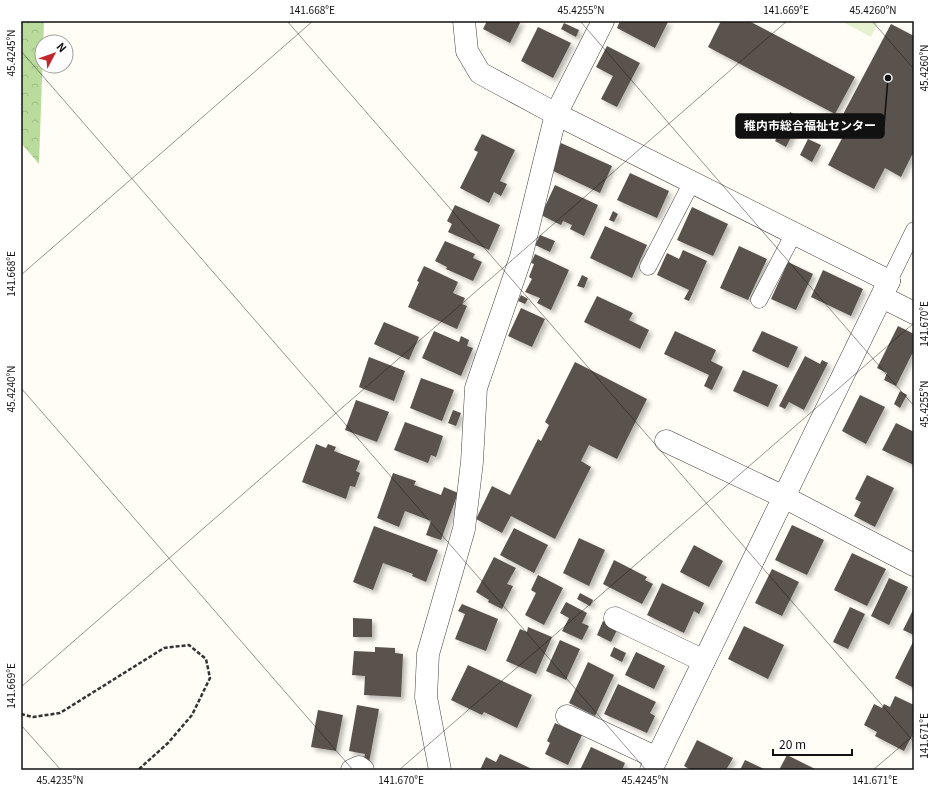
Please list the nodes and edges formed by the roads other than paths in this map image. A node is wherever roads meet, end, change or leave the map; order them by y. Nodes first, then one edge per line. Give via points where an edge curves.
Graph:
1 (464, 21) edge
2 (603, 21) edge
3 (556, 114) junction
4 (692, 182) junction
5 (914, 230) edge
6 (794, 233) junction
7 (648, 267) dead end
8 (886, 289) junction
9 (759, 300) dead end
10 (914, 313) edge
11 (666, 441) dead end
12 (784, 497) junction
13 (914, 565) edge
14 (616, 618) dead end
15 (704, 661) junction
16 (567, 716) dead end
17 (654, 764) edge
18 (352, 770) edge
19 (363, 770) edge
20 (440, 770) edge

1 - 3 street via 467,51 480,74
2 - 3 street
3 - 4 street
3 - 20 street via 521,257 476,388 472,462 464,529 428,654 426,697
4 - 6 street
4 - 7 lane
5 - 8 lane
6 - 8 street
6 - 9 lane
8 - 10 street
8 - 12 street
11 - 12 street
12 - 13 street
12 - 15 street
14 - 15 street
15 - 17 street
16 - 17 street
18 - 19 street via 360,767

